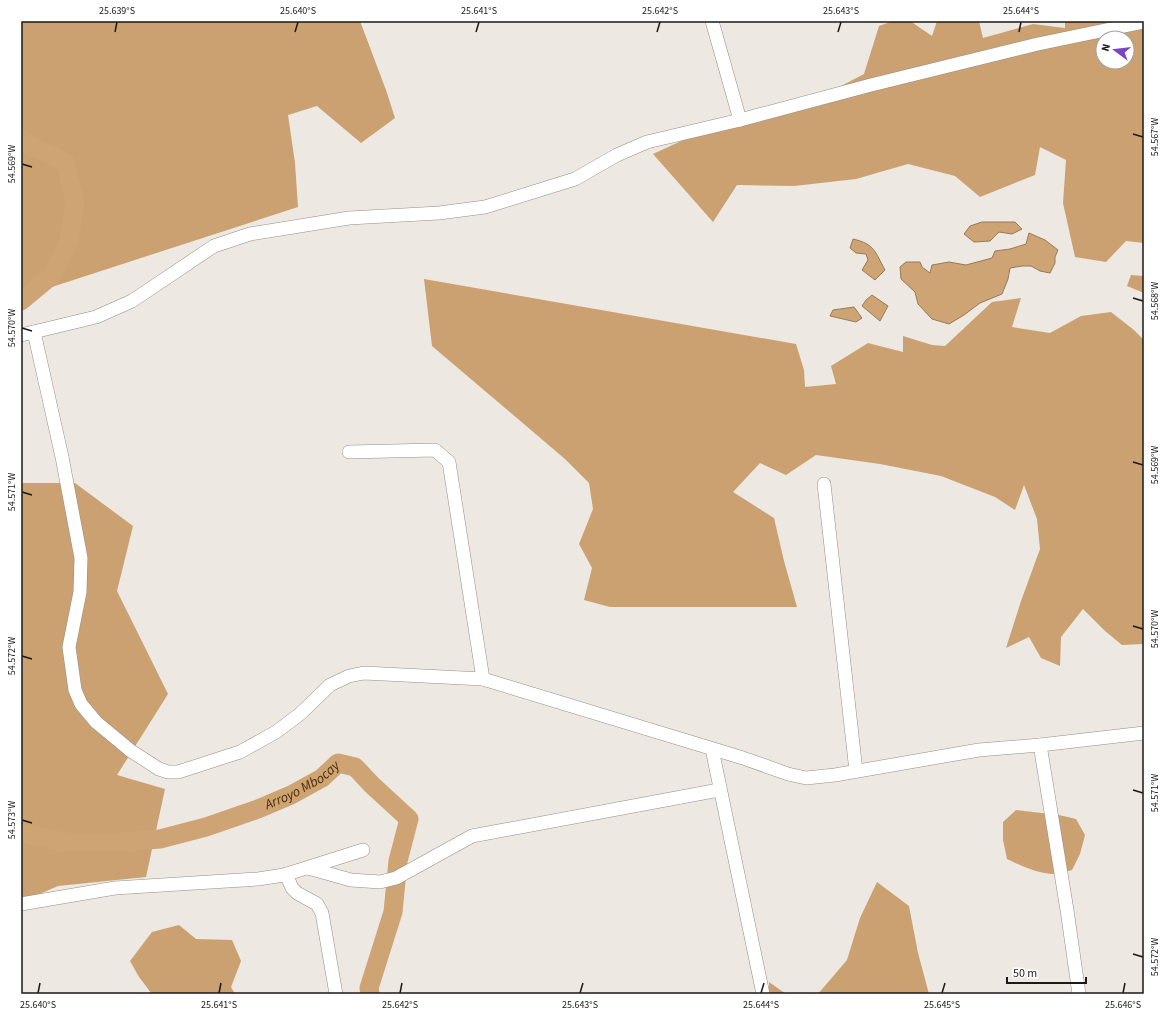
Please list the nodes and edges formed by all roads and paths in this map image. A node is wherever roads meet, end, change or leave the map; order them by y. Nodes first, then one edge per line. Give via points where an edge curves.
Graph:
1 (712, 21) edge
2 (1144, 22) edge
3 (1115, 24) edge
4 (740, 120) junction
5 (34, 332) junction
6 (21, 335) edge
7 (349, 452) dead end
8 (824, 484) dead end
9 (483, 679) junction
10 (1144, 733) edge
11 (1040, 746) junction
12 (712, 749) junction
13 (856, 771) junction
14 (719, 790) junction
15 (363, 850) dead end
16 (308, 868) junction
17 (286, 874) junction
18 (21, 904) edge
19 (336, 994) edge
20 (763, 994) edge
21 (1079, 994) edge

1 - 4 street
2 - 3 street
3 - 4 street
4 - 5 street via 647,142 617,155 575,179 486,206 439,213 349,218 250,234 214,246 132,301 96,317
5 - 6 street
5 - 9 street via 81,558 80,592 69,647 75,690 81,704 96,722 132,751 168,772 178,772 240,752 300,714 330,685 349,676 364,673
7 - 9 street via 435,450 449,462
8 - 13 street
9 - 12 street
10 - 11 street
11 - 13 street via 979,750
11 - 21 street
12 - 13 street via 806,778
12 - 14 street
14 - 16 street via 472,836 396,878 380,882 351,880
14 - 20 street
15 - 16 street
16 - 17 street
17 - 18 street via 258,879 115,888
17 - 19 street via 292,888 317,904 322,912

